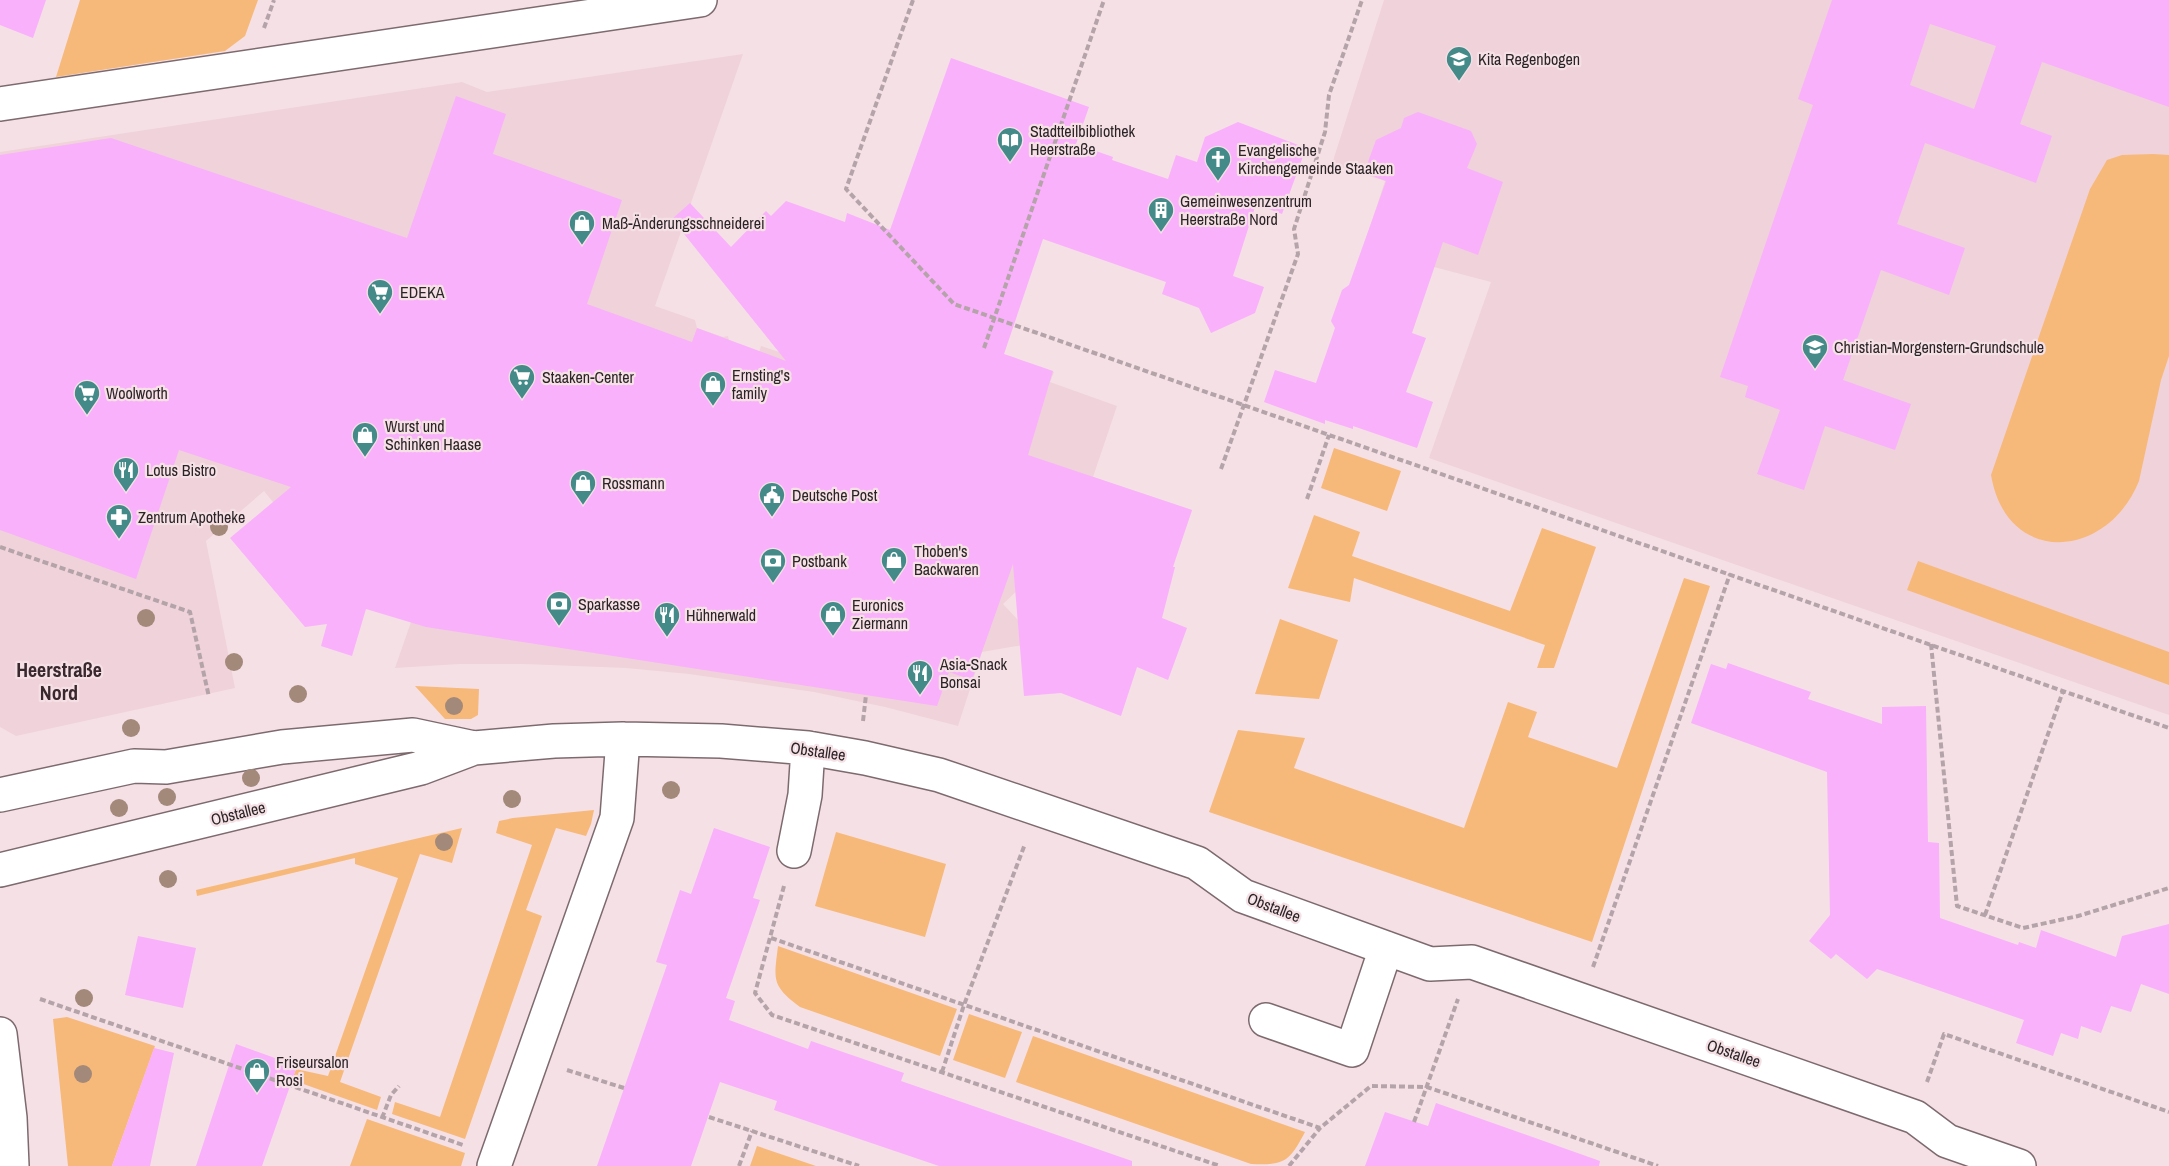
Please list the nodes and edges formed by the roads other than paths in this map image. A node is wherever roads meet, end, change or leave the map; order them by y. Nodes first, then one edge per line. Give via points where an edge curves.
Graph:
1 (700, 0) edge
2 (0, 104) edge
3 (623, 739) junction
4 (474, 747) junction
5 (808, 748) junction
6 (0, 795) edge
7 (794, 851) road end
8 (0, 870) edge
9 (1386, 948) junction
10 (1266, 1020) dead end
11 (0, 1034) edge
12 (496, 1162) edge
13 (12, 1166) edge
14 (2019, 1166) edge

1 - 2 street
3 - 4 street, Obstallee
3 - 5 street, Obstallee
3 - 12 street via 617,818
4 - 6 street, Obstallee via 413,735 282,747 166,767 134,766
4 - 8 street, Obstallee via 421,768
5 - 7 street via 805,795
5 - 9 street, Obstallee via 939,775 1197,863 1243,896
9 - 10 street via 1352,1050
9 - 14 street, Obstallee via 1430,964 1472,962 1582,999 1916,1117 1947,1141
11 - 13 street

